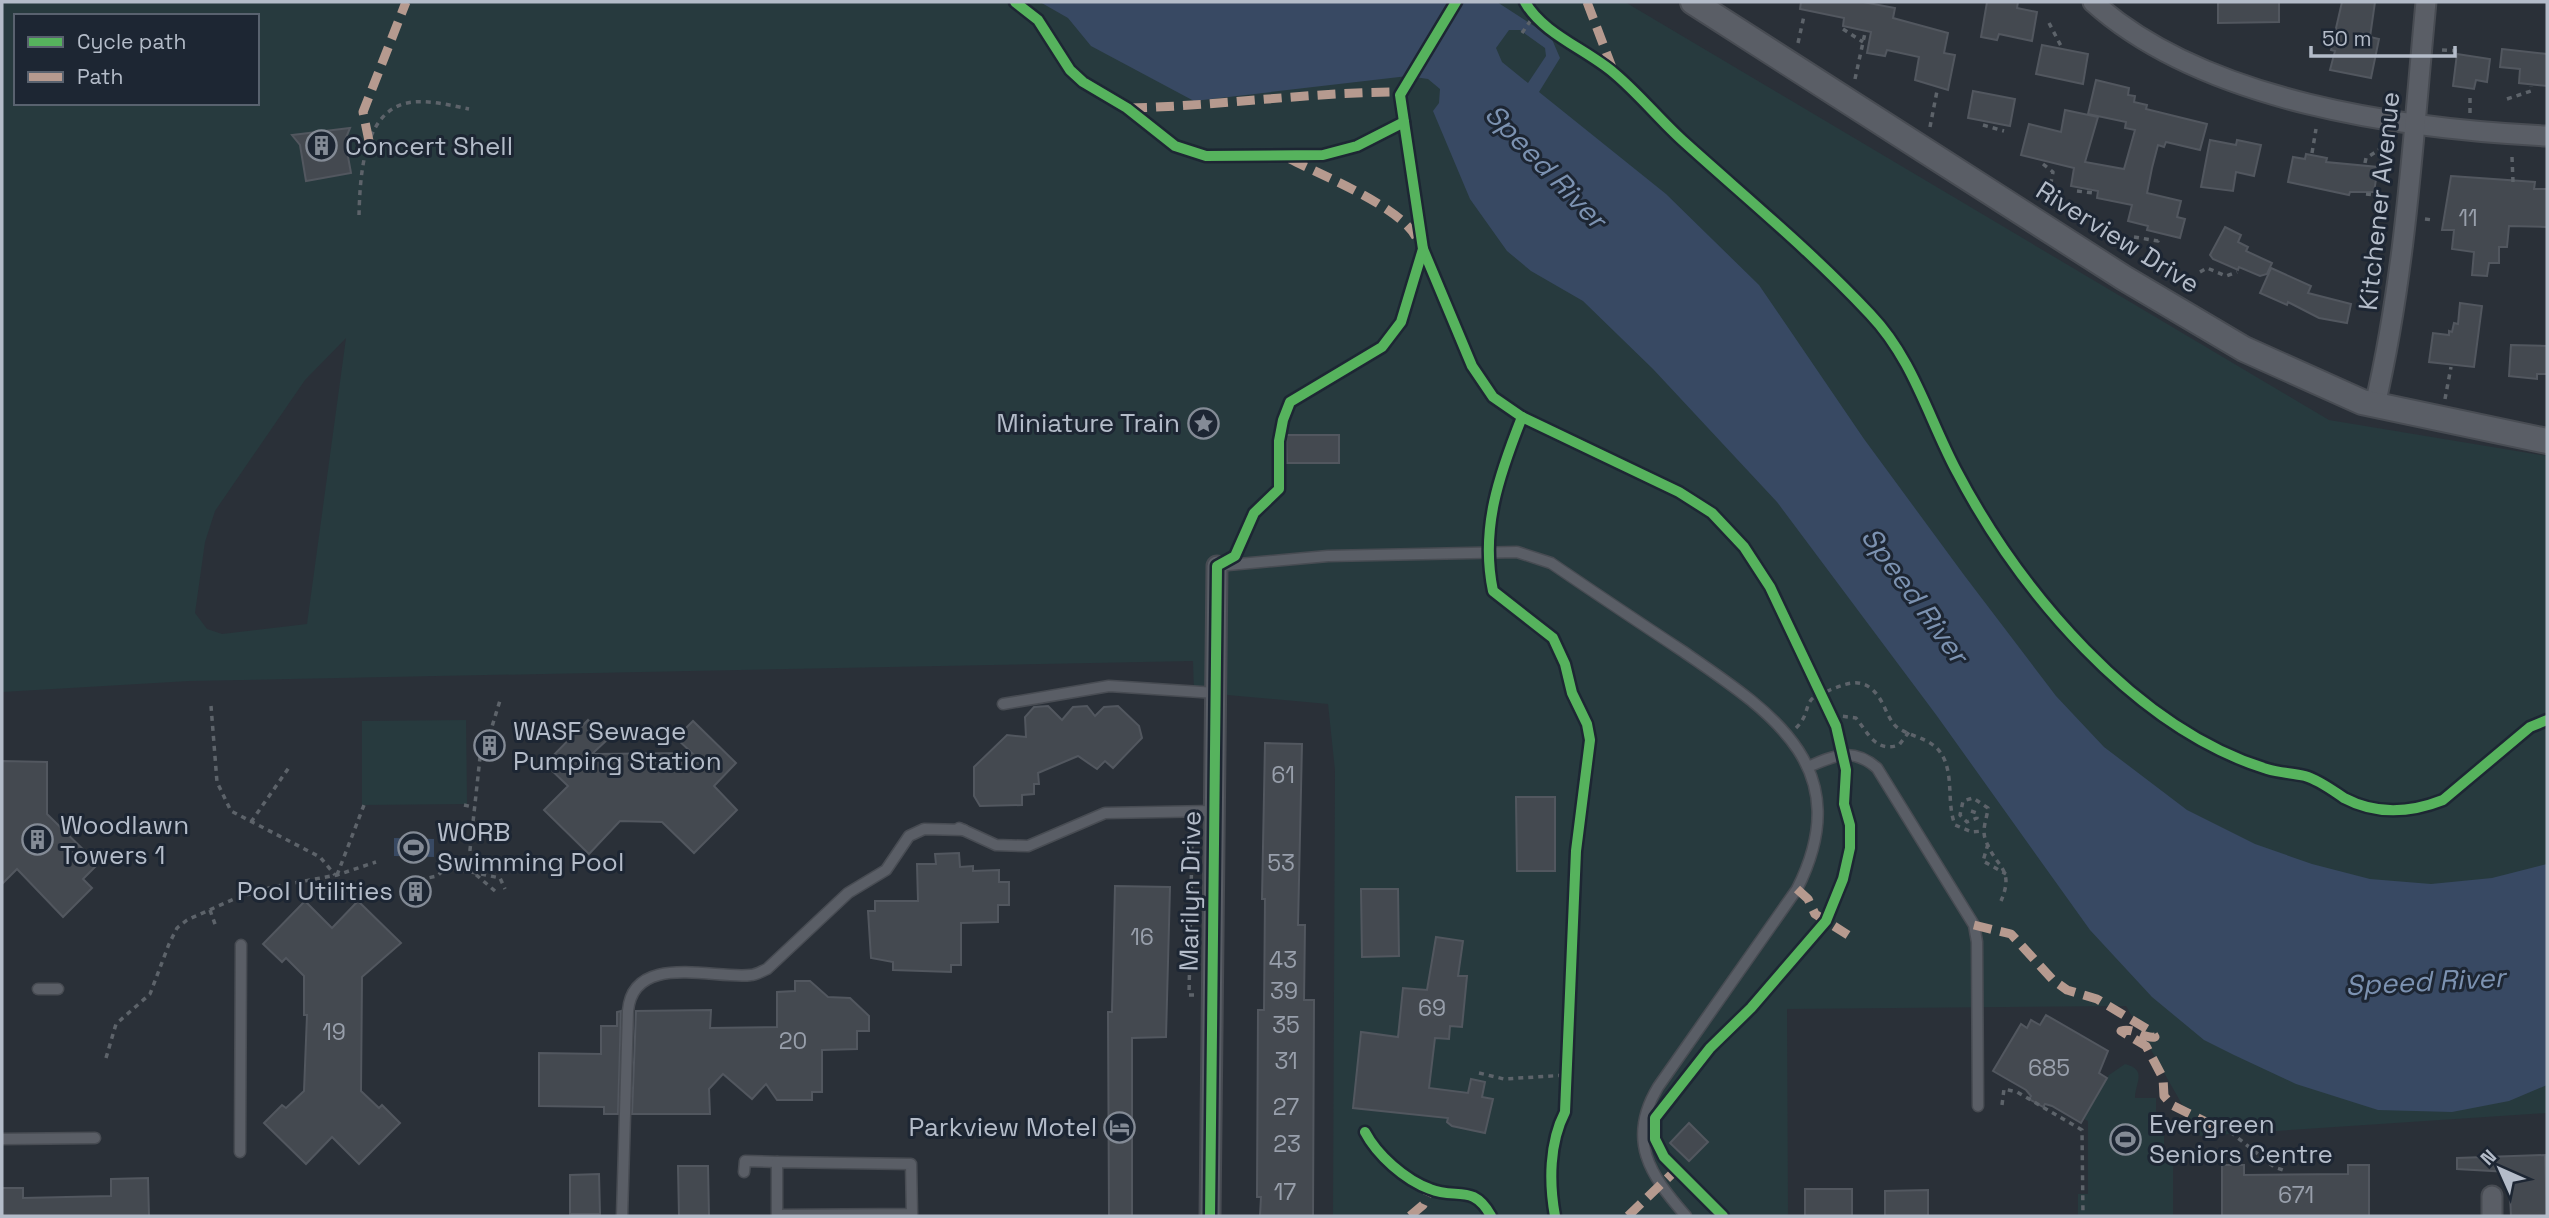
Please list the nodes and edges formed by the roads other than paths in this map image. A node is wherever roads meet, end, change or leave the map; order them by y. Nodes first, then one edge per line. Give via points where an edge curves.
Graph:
1 (1693, 2) edge
2 (2093, 2) edge
3 (2426, 2) edge
4 (2414, 125) junction
5 (2547, 136) edge
6 (2375, 405) junction
7 (2547, 441) edge
8 (1217, 566) joint
9 (1216, 693) junction
10 (1003, 704) dead end
11 (1808, 767) junction
12 (1213, 811) junction
13 (943, 823) dead end
14 (964, 830) junction
15 (241, 945) dead end
16 (38, 989) dead end
17 (58, 989) dead end
18 (1978, 1106) dead end
19 (94, 1138) dead end
20 (2, 1139) edge
21 (240, 1152) dead end
22 (777, 1162) junction
23 (744, 1172) dead end
24 (2492, 1196) dead end
25 (622, 1216) edge
26 (777, 1216) edge
27 (1210, 1216) edge
28 (1686, 1216) edge
29 (2492, 1216) edge

1 - 6 street, Riverview Drive via 2244,349
2 - 4 street via 2153,44 2200,68 2273,95
3 - 4 street, Kitchener Avenue
4 - 5 street
4 - 6 street, Kitchener Avenue via 2409,213
6 - 7 street, Riverview Drive
8 - 9 street, Marilyn Drive
8 - 11 lane via 1328,556 1517,552 1551,563 1749,697 1788,736
9 - 10 lane via 1110,686
9 - 12 street, Marilyn Drive
11 - 18 lane via 1852,754 1877,768 1974,925
11 - 28 lane via 1816,835 1806,870 1646,1110 1644,1145 1650,1169
12 - 14 lane via 1105,813 1028,846 996,845
12 - 27 street, Marilyn Drive
13 - 14 lane
14 - 25 lane via 924,829 909,836 886,870 848,893 767,970 752,975 666,973 637,988 628,1011
15 - 21 lane
16 - 17 lane
19 - 20 lane
22 - 23 lane via 744,1161
22 - 26 lane
22 - 26 lane via 911,1164 912,1214
24 - 29 street

